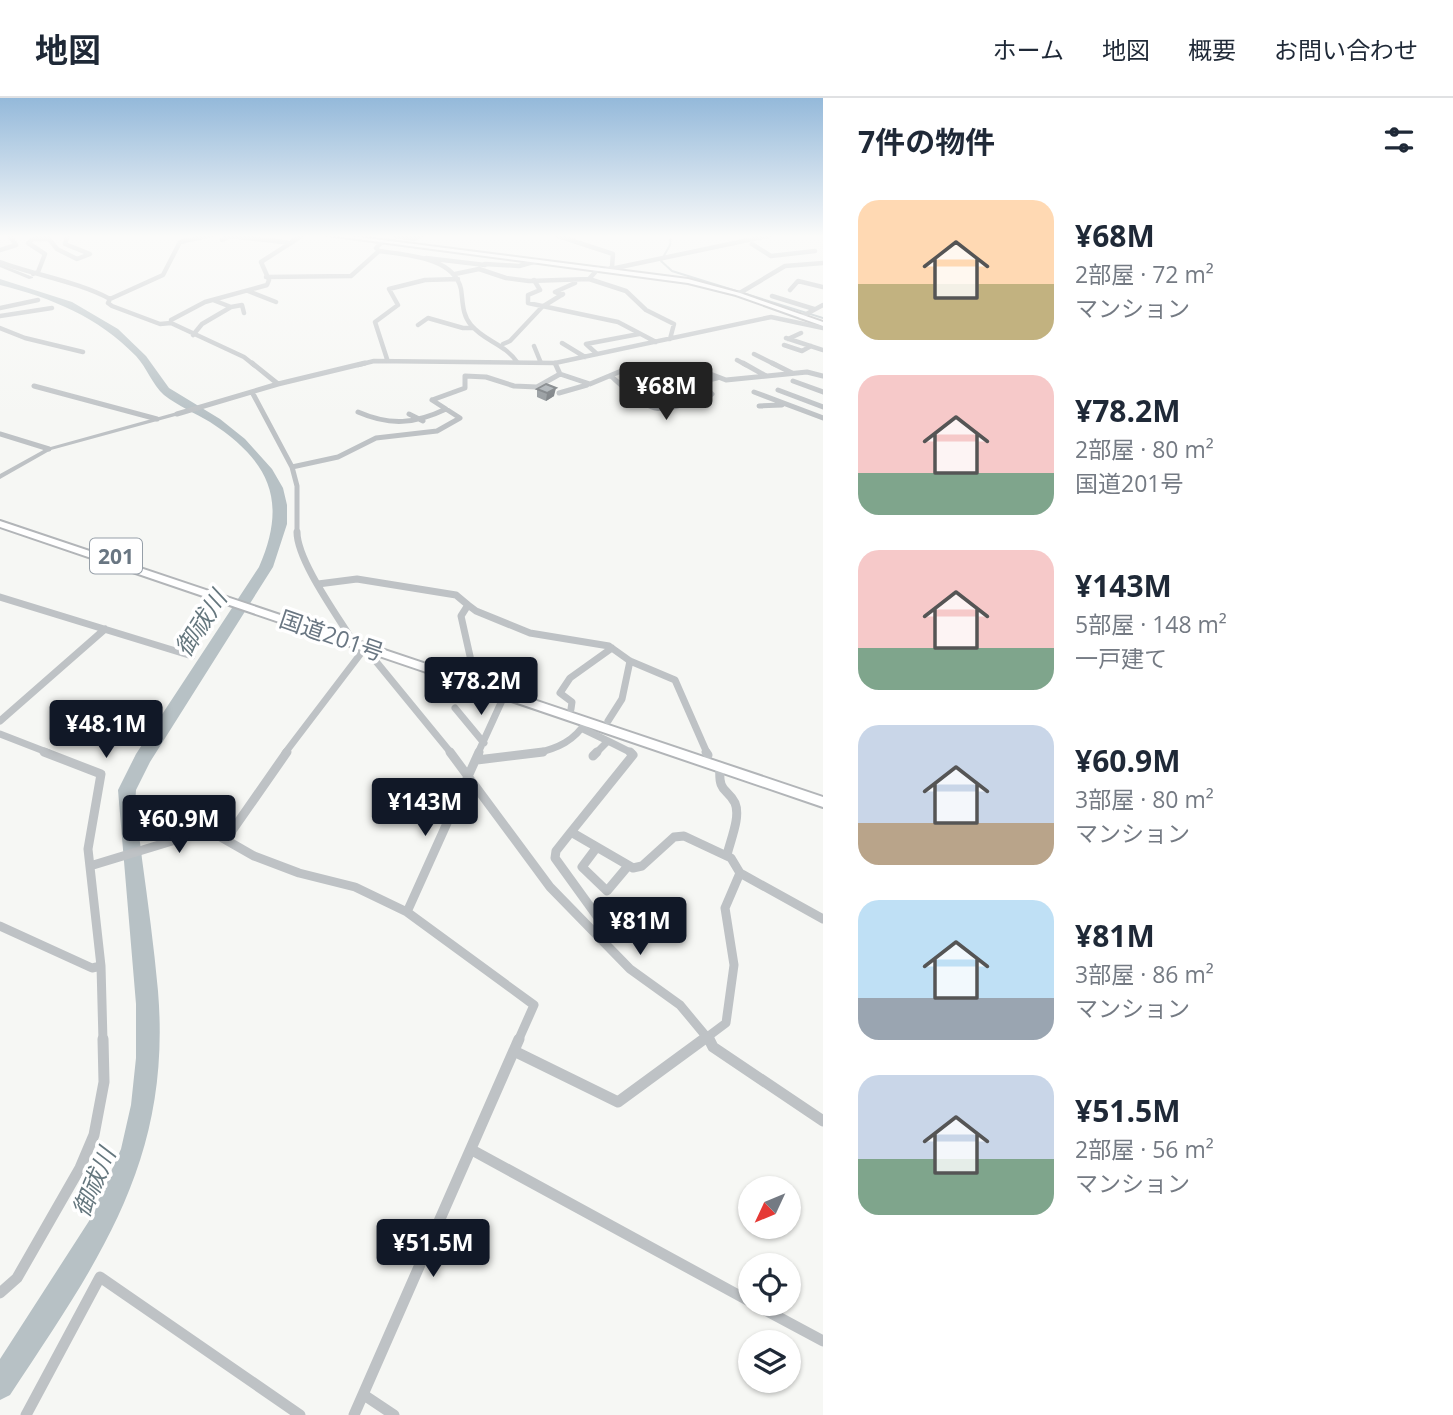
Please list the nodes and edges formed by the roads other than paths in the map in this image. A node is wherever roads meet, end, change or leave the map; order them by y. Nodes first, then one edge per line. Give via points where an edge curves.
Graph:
1 (105, 296) edge
2 (116, 296) edge
3 (227, 296) edge
4 (262, 296) edge
5 (395, 296) edge
6 (463, 296) edge
7 (528, 296) edge
8 (560, 296) edge
9 (632, 296) edge
10 (751, 296) edge
11 (773, 296) edge
12 (110, 299) junction
13 (38, 300) dead end
14 (213, 300) junction
15 (276, 302) dead end
16 (823, 305) edge
17 (231, 307) junction
18 (542, 307) junction
19 (0, 308) edge
20 (52, 308) dead end
21 (814, 309) junction
22 (244, 313) dead end
23 (804, 315) junction
24 (0, 316) edge
25 (171, 323) junction
26 (418, 325) dead end
27 (823, 326) edge
28 (0, 328) edge
29 (474, 328) junction
30 (802, 333) dead end
31 (640, 334) junction
32 (193, 335) junction
33 (670, 339) junction
34 (656, 342) junction
35 (562, 343) dead end
36 (503, 344) junction
37 (784, 345) dead end
38 (534, 346) dead end
39 (810, 346) junction
40 (823, 350) edge
41 (83, 352) dead end
42 (597, 354) junction
43 (754, 354) dead end
44 (585, 357) junction
45 (387, 359) junction
46 (737, 360) dead end
47 (517, 362) junction
48 (541, 363) junction
49 (555, 363) junction
50 (792, 373) junction
51 (560, 374) junction
52 (766, 376) junction
53 (823, 376) edge
54 (612, 377) junction
55 (717, 379) junction
56 (793, 381) dead end
57 (621, 382) junction
58 (699, 382) junction
59 (278, 384) junction
60 (590, 384) junction
61 (34, 386) dead end
62 (778, 390) dead end
63 (252, 392) junction
64 (823, 392) edge
65 (559, 393) edge
66 (754, 393) dead end
67 (638, 398) junction
68 (805, 400) junction
69 (784, 404) junction
70 (759, 406) dead end
71 (823, 407) edge
72 (446, 409) junction
73 (358, 412) dead end
74 (177, 414) joint
75 (409, 414) dead end
76 (823, 418) edge
77 (157, 419) junction
78 (422, 421) junction
79 (0, 434) edge
80 (49, 449) junction
81 (292, 467) junction
82 (0, 477) edge
83 (0, 518) edge
84 (0, 524) edge
85 (318, 584) junction
86 (0, 597) edge
87 (230, 597) junction
88 (468, 604) junction
89 (261, 607) junction
90 (105, 629) junction
91 (349, 635) junction
92 (365, 648) junction
93 (612, 648) junction
94 (192, 656) dead end
95 (630, 661) junction
96 (469, 675) junction
97 (505, 694) junction
98 (455, 708) dead end
99 (571, 709) junction
100 (0, 721) edge
101 (608, 722) junction
102 (585, 725) junction
103 (0, 734) edge
104 (608, 741) junction
105 (484, 743) junction
106 (708, 755) junction
107 (593, 756) dead end
108 (477, 760) junction
109 (720, 768) junction
110 (470, 776) junction
111 (823, 793) edge
112 (823, 802) edge
113 (571, 832) junction
114 (227, 838) junction
115 (597, 847) junction
116 (727, 855) junction
117 (90, 866) junction
118 (628, 866) junction
119 (740, 873) junction
120 (407, 912) junction
121 (823, 919) edge
122 (0, 926) edge
123 (602, 940) junction
124 (101, 966) junction
125 (708, 1037) junction
126 (514, 1051) junction
127 (823, 1121) edge
128 (472, 1150) junction
129 (0, 1293) edge
130 (738, 1295) edge
131 (776, 1316) edge
132 (823, 1341) edge
133 (364, 1395) junction
134 (26, 1415) edge
135 (300, 1415) edge
136 (354, 1415) edge
137 (394, 1415) edge

1 - 12 street
2 - 12 street
3 - 14 street
4 - 15 street
5 - 45 street via 398,305 375,321
6 - 29 street via 464,312
7 - 18 street via 527,302
8 - 18 street
9 - 33 street via 646,310 674,324
10 - 23 highway
11 - 21 street
12 - 25 street via 112,306 160,324
13 - 19 street
14 - 17 street
14 - 25 street via 176,315
16 - 21 street
17 - 22 street via 242,305
17 - 32 street via 202,324
18 - 31 street via 618,323
18 - 36 street
20 - 24 street
21 - 23 street
23 - 27 highway
25 - 32 street
26 - 29 street via 428,318
27 - 33 street via 771,317
28 - 41 street
29 - 36 street
30 - 39 street via 787,338
31 - 34 street
31 - 42 street via 586,344
32 - 59 street via 243,357
33 - 34 street
34 - 42 street
35 - 44 street
36 - 47 street
37 - 39 street via 802,351
38 - 48 street
39 - 40 street
42 - 44 street
43 - 50 street
44 - 49 street
45 - 47 street
45 - 59 street
46 - 52 street
47 - 48 street
48 - 49 street
49 - 51 street
50 - 52 street
50 - 53 street
51 - 60 street
51 - 72 street via 537,387 465,376 465,388 432,400
52 - 55 street
54 - 55 street via 626,369 671,365
54 - 57 street
54 - 60 street
55 - 58 street
56 - 64 street
57 - 58 street via 671,372
57 - 67 street
58 - 67 street
58 - 67 street via 712,394 664,410 645,406
59 - 63 street
60 - 65 street
61 - 77 street
62 - 68 street
63 - 74 street
63 - 81 street
66 - 69 street
68 - 69 street
68 - 71 street
69 - 70 street
69 - 76 street
72 - 78 street
72 - 81 street via 460,418 437,431 376,438 338,457
73 - 78 street via 379,423
74 - 77 street
75 - 78 street
77 - 80 street
79 - 80 street
80 - 82 street
81 - 85 street via 297,486 297,537
83 - 87 highway, 国道201号 / 201
84 - 87 highway, 国道201号 / 201
85 - 88 street via 357,579 446,591
85 - 91 street
86 - 90 street
87 - 89 highway, 国道201号 / 201
88 - 93 street via 530,633
88 - 96 street via 461,616 472,666
89 - 91 highway, 国道201号 / 201
89 - 92 highway, 国道201号 / 201
90 - 94 street
90 - 100 street
91 - 96 highway, 国道201号 / 201
92 - 97 highway, 国道201号 / 201
92 - 110 street
92 - 114 street
93 - 95 street
93 - 99 street via 565,685 560,693 572,702
95 - 101 street via 622,699
95 - 106 street via 675,680
96 - 99 highway, 国道201号 / 201
97 - 102 highway, 国道201号 / 201
97 - 105 street
98 - 105 street
99 - 101 highway, 国道201号 / 201
101 - 106 highway, 国道201号 / 201
102 - 104 street
102 - 108 street via 552,751
102 - 109 highway, 国道201号 / 201
103 - 117 street via 101,774 88,849
104 - 107 street
104 - 113 street via 633,755
105 - 108 street
106 - 111 highway, 国道201号 / 201
108 - 110 street
109 - 112 highway, 国道201号 / 201
109 - 116 street via 718,782 735,803
110 - 120 street
110 - 123 street via 550,887
113 - 115 street
113 - 123 street via 555,858 600,917 607,930
114 - 117 street via 212,832 195,834
114 - 120 street via 254,856 355,887
115 - 118 street
115 - 118 street via 582,867 607,891
116 - 118 street via 684,836 674,837 642,866
116 - 119 street
117 - 124 street
119 - 121 street
119 - 125 street via 724,901 734,958 726,1023
120 - 126 street via 534,1005
122 - 124 street via 92,968
123 - 125 street via 630,968 680,1005
124 - 129 street via 104,1082 94,1135 17,1278
125 - 126 street via 618,1102
125 - 127 street via 713,1047
126 - 128 street
128 - 130 street
128 - 133 street
131 - 132 street
133 - 136 street
133 - 137 street
134 - 135 street via 100,1277

